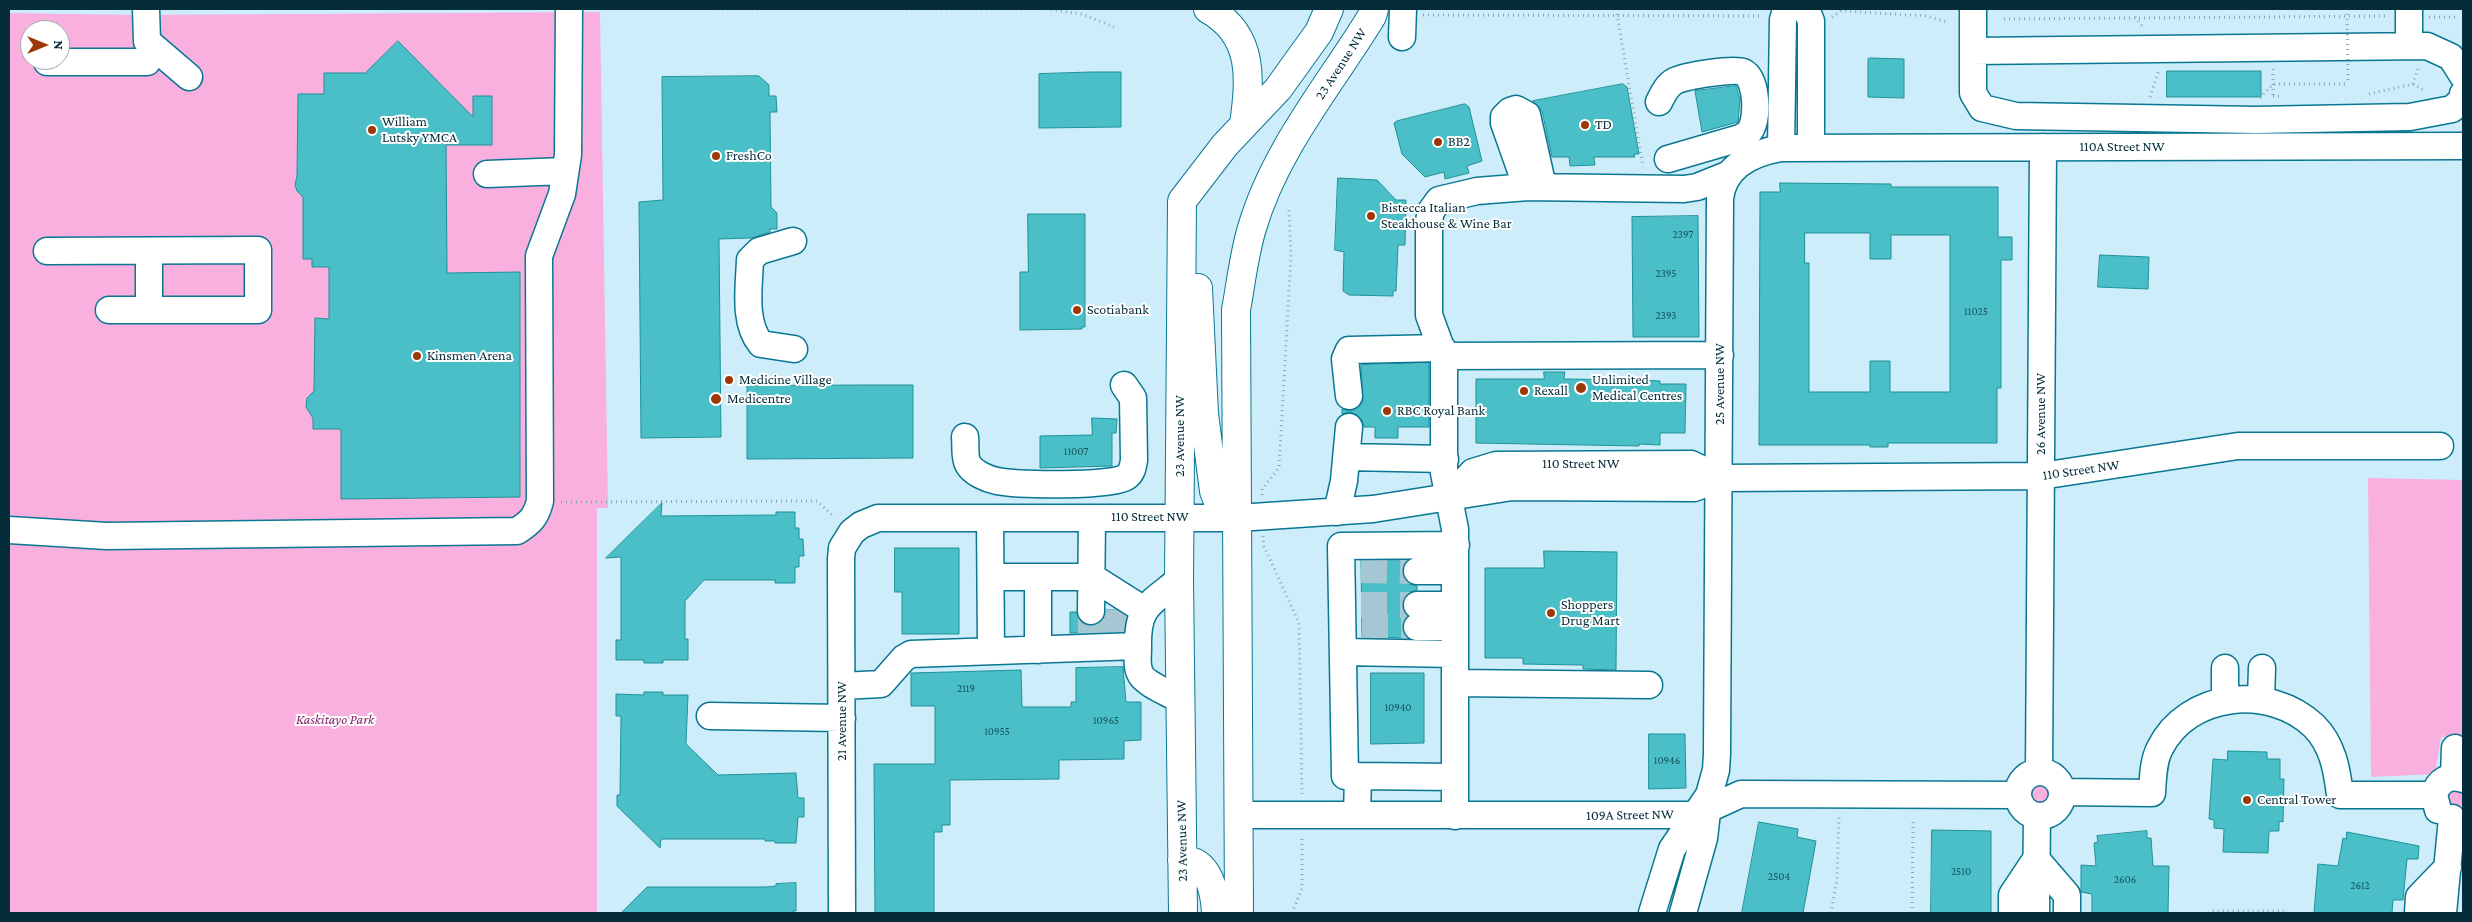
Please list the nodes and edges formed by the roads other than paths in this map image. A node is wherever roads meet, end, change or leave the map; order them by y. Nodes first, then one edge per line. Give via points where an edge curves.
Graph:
1 (146, 9) edge
2 (569, 9) edge
3 (1208, 9) edge
4 (1329, 9) edge
5 (1374, 9) edge
6 (1806, 9) edge
7 (1973, 9) edge
8 (1776, 12) edge
9 (2409, 13) edge
10 (1973, 51) junction
11 (147, 52) junction
12 (2415, 54) junction
13 (70, 60) edge
14 (2463, 76) edge
15 (189, 77) dead end
16 (2463, 94) edge
17 (1659, 102) dead end
18 (1244, 125) junction
19 (2463, 146) edge
20 (2043, 147) junction
21 (1781, 148) junction
22 (1811, 148) junction
23 (1668, 159) dead end
24 (565, 171) junction
25 (487, 174) dead end
26 (1727, 175) junction
27 (1182, 217) junction
28 (793, 241) dead end
29 (47, 251) dead end
30 (149, 251) junction
31 (109, 310) dead end
32 (149, 310) junction
33 (794, 348) dead end
34 (1443, 352) junction
35 (1720, 355) junction
36 (1124, 385) dead end
37 (1349, 396) dead end
38 (1348, 427) dead end
39 (965, 437) dead end
40 (2440, 446) dead end
41 (1347, 457) junction
42 (1445, 459) junction
43 (2041, 476) junction
44 (1720, 478) junction
45 (1450, 496) junction
46 (1337, 512) junction
47 (1180, 517) junction
48 (990, 518) junction
49 (1092, 518) junction
50 (1238, 518) junction
51 (9, 530) edge
52 (852, 532) joint
53 (1456, 545) junction
54 (1417, 571) tunnel mouth
55 (1456, 571) junction
56 (1038, 577) junction
57 (1085, 577) junction
58 (991, 578) junction
59 (1179, 580) junction
60 (1144, 610) junction
61 (1417, 616) tunnel mouth
62 (1455, 616) junction
63 (1100, 629) junction
64 (1038, 650) junction
65 (991, 652) junction
66 (1343, 652) junction
67 (1455, 654) junction
68 (2225, 668) dead end
69 (2262, 668) dead end
70 (1455, 683) junction
71 (1649, 685) dead end
72 (842, 686) junction
73 (1180, 700) junction
74 (2225, 700) junction
75 (2262, 700) junction
76 (710, 716) dead end
77 (842, 718) junction
78 (2455, 748) dead end
79 (2040, 772) junction
80 (1358, 776) junction
81 (1455, 777) junction
82 (2459, 778) edge
83 (2062, 792) junction
84 (2017, 795) junction
85 (2434, 795) junction
86 (1704, 806) junction
87 (1357, 815) junction
88 (1240, 816) junction
89 (1455, 816) junction
90 (2037, 816) junction
91 (2458, 817) edge
92 (2036, 859) junction
93 (1182, 860) junction
94 (2448, 867) junction
95 (1689, 909) edge
96 (842, 913) edge
97 (1183, 913) edge
98 (1216, 913) edge
99 (1239, 913) edge
100 (1652, 913) edge
101 (2012, 913) edge
102 (2036, 913) edge
103 (2067, 913) edge
104 (2418, 913) edge
105 (2444, 913) edge

1 - 11 street
2 - 24 street via 568,155
3 - 18 main road via 1228,24 1246,52 1249,82
4 - 18 main road, 23 Avenue NW via 1318,32 1278,89
5 - 50 main road, 23 Avenue NW via 1341,67 1296,132 1269,183 1252,228 1236,310
6 - 22 street via 1811,21
7 - 10 street
8 - 21 street via 1783,20
9 - 12 street
10 - 12 street
10 - 16 street via 1973,93 1982,108 2016,116 2256,120 2410,117 2452,108 2463,99
11 - 13 street
11 - 15 street
12 - 14 street via 2427,46 2450,57
17 - 23 street via 1667,86 1674,81 1735,70 1747,75 1754,87 1754,121 1748,134
18 - 27 main road, 23 Avenue NW via 1182,201
19 - 20 street, 110A Street NW
20 - 22 street, 110A Street NW
20 - 43 street, 26 Avenue NW
21 - 22 street, 110A Street NW
21 - 26 street via 1751,157
24 - 25 street
24 - 51 street via 562,194 539,256 540,501 532,522 517,531 107,536
26 - 34 street via 1684,189 1533,187 1477,191 1446,197 1434,204 1428,221 1428,315
26 - 35 street, 25 Avenue NW via 1721,186 1720,199
27 - 47 main road, 23 Avenue NW
27 - 50 main road via 1195,229 1204,414 1214,491 1220,507
28 - 33 street via 759,251 750,260 749,313 753,335 761,344
29 - 30 street
30 - 32 street
30 - 32 street via 258,250 258,310
31 - 32 street
34 - 35 street
34 - 37 street via 1348,350 1345,359
34 - 42 street
35 - 44 street, 25 Avenue NW
36 - 39 street via 1133,398 1134,460 1129,476 1120,480 1096,483 997,481 976,472 968,464
38 - 41 street
40 - 43 street, 110 Street NW via 2238,446
41 - 42 street
41 - 46 street
42 - 45 street via 1444,473
43 - 44 street, 110 Street NW
43 - 79 street, 26 Avenue NW
44 - 45 street, 110 Street NW via 1694,488 1512,488
44 - 86 street, 25 Avenue NW via 1717,754 1716,770
45 - 46 street, 110 Street NW
45 - 53 street
46 - 50 street, 110 Street NW
47 - 49 street, 110 Street NW
47 - 50 street, 110 Street NW
47 - 59 main road, 23 Avenue NW
48 - 49 street, 110 Street NW
48 - 52 street, 110 Street NW via 878,518
48 - 58 street
49 - 57 street
50 - 88 main road, 23 Avenue NW
52 - 72 street, 21 Avenue NW via 842,548 841,559
53 - 55 street
53 - 66 street via 1341,546 1351,570 1352,616
54 - 55 street
55 - 62 street
56 - 57 street
56 - 58 street
56 - 64 street
57 - 63 street
58 - 65 street
59 - 60 street
59 - 73 main road, 23 Avenue NW
60 - 63 street
60 - 63 street via 1140,619
61 - 62 street
62 - 67 street
63 - 64 street
63 - 73 street via 1138,666 1141,675
64 - 65 street
65 - 72 street via 911,654 881,684
66 - 67 street
66 - 80 street via 1345,776
67 - 70 street
68 - 74 street
69 - 75 street
70 - 71 street
70 - 81 street
72 - 77 street, 21 Avenue NW
73 - 93 main road, 23 Avenue NW
74 - 75 street
74 - 83 street via 2188,716 2171,730 2154,765 2152,793
75 - 85 street via 2291,708 2314,726 2330,748 2337,766 2340,795
76 - 77 street
77 - 96 street, 21 Avenue NW
78 - 82 street
79 - 83 street via 2052,775
79 - 84 street via 2026,776
80 - 81 street
80 - 87 street
81 - 89 street
82 - 85 street via 2444,779
83 - 90 street via 2062,799 2055,810
84 - 86 street, 109A Street NW via 1741,794
84 - 90 street via 2021,807
85 - 91 street via 2436,808 2446,816
86 - 89 street, 109A Street NW
86 - 95 street, 25 Avenue NW via 1704,838
86 - 100 street, 25 Avenue NW via 1672,849
87 - 88 street, 109A Street NW
87 - 89 street, 109A Street NW
88 - 99 main road, 23 Avenue NW
90 - 92 street
91 - 94 street
92 - 101 street via 2012,895
92 - 102 street
92 - 103 street via 2067,895
93 - 97 main road, 23 Avenue NW
93 - 98 main road via 1190,860 1206,871 1216,896
94 - 104 street via 2419,897
94 - 105 street

